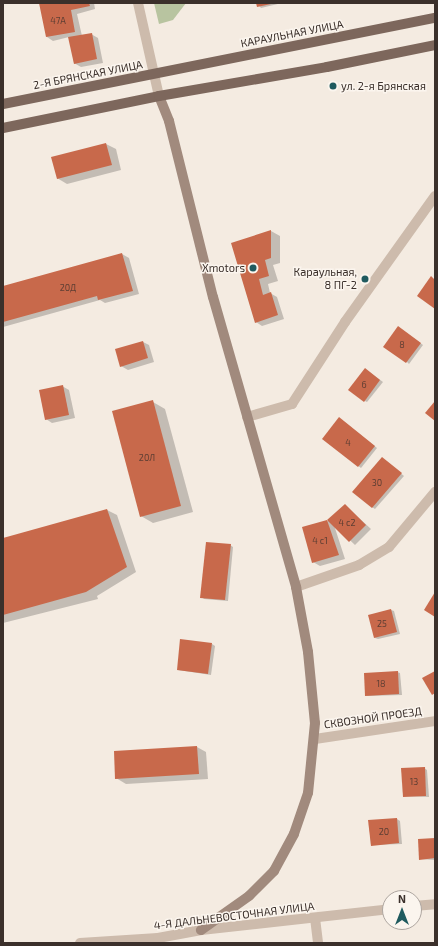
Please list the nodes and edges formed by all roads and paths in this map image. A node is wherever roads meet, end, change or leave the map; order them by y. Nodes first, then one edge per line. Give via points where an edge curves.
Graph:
1 (138, 3) edge
2 (435, 18) edge
3 (435, 45) edge
4 (153, 74) junction
5 (159, 96) junction
6 (3, 104) edge
7 (3, 128) edge
8 (435, 196) edge
9 (246, 417) junction
10 (435, 492) edge
11 (296, 587) junction
12 (435, 721) edge
13 (315, 739) junction
14 (435, 904) edge
15 (422, 905) edge
16 (382, 910) edge
17 (315, 918) junction
18 (202, 930) junction
19 (158, 940) edge
20 (80, 943) edge
21 (318, 943) edge

1 - 4 street, 2-Я БРЯНСКАЯ УЛИЦА
2 - 4 main road, КАРАУЛЬНАЯ УЛИЦА
3 - 5 main road via 327,67
4 - 5 street
4 - 6 main road, 2-Я БРЯНСКАЯ УЛИЦА
5 - 7 main road
5 - 9 street via 169,121 212,297
8 - 9 street via 345,322 292,404
9 - 11 street
10 - 11 street via 388,548 359,565
11 - 13 street via 308,652
12 - 13 street, СКВОЗНОЙ ПРОЕЗД
13 - 18 street via 308,793 294,834 274,871 249,896
14 - 15 street
16 - 17 street, 4-Я ДАЛЬНЕВОСТОЧНАЯ УЛИЦА
17 - 18 street, 4-Я ДАЛЬНЕВОСТОЧНАЯ УЛИЦА
17 - 21 street
18 - 19 street, 4-Я ДАЛЬНЕВОСТОЧНАЯ УЛИЦА
19 - 20 street, 4-Я ДАЛЬНЕВОСТОЧНАЯ УЛИЦА

